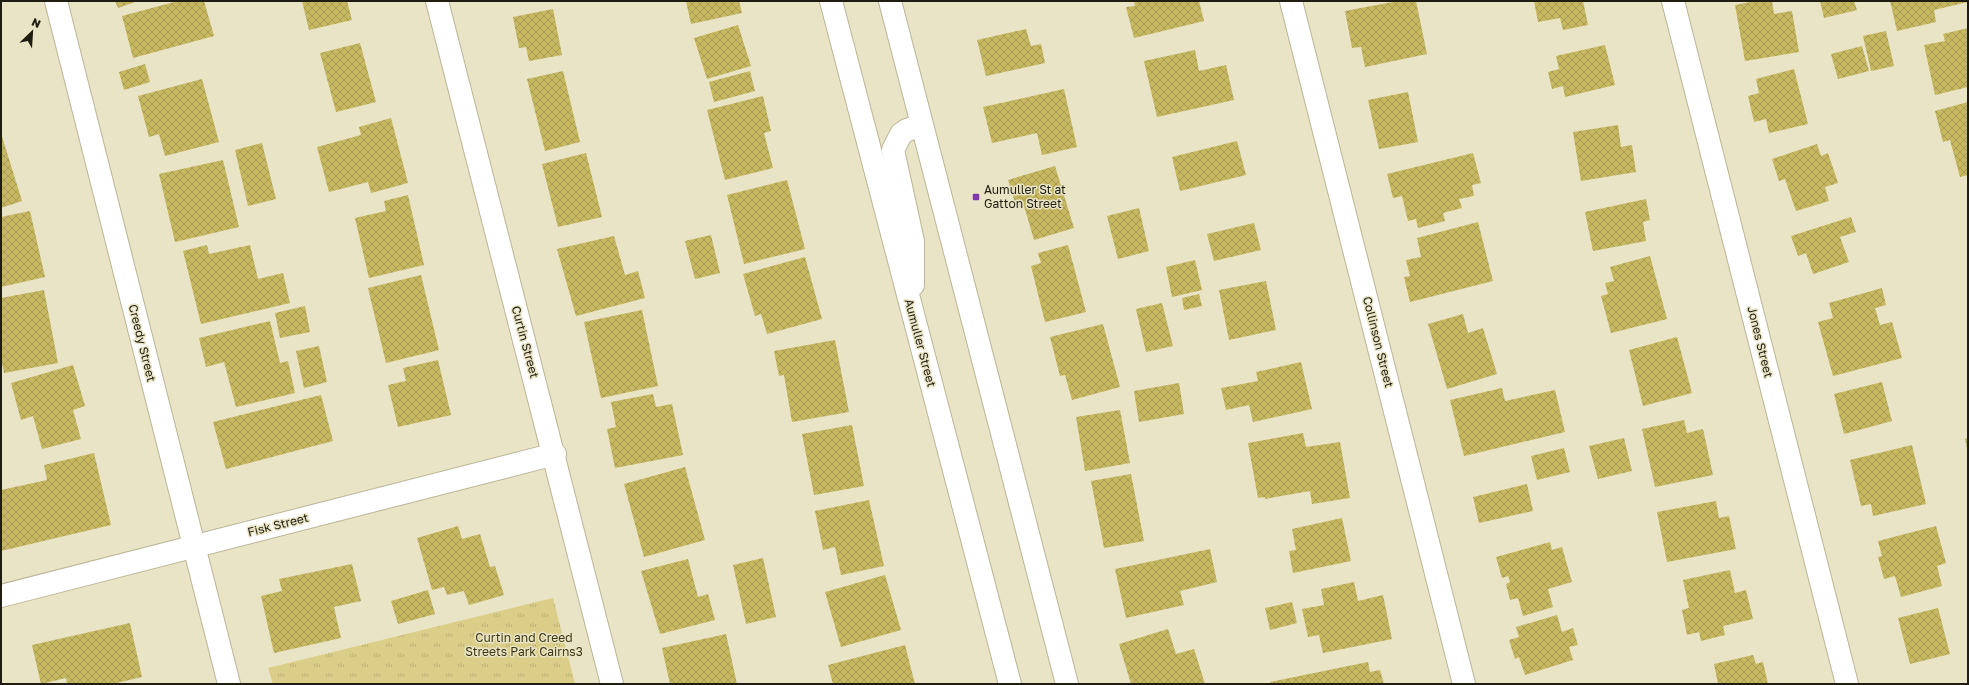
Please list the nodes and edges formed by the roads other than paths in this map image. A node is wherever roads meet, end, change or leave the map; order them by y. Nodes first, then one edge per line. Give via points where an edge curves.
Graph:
1 (56, 1) edge
2 (437, 1) edge
3 (832, 1) edge
4 (890, 1) edge
5 (1291, 1) edge
6 (1673, 1) edge
7 (922, 125) junction
8 (913, 316) junction
9 (555, 454) junction
10 (193, 547) junction
11 (1, 596) edge
12 (229, 684) edge
13 (612, 684) edge
14 (1010, 684) edge
15 (1067, 684) edge
16 (1464, 684) edge
17 (1847, 684) edge

1 - 10 street, Creedy Street
2 - 9 street, Curtin Street
3 - 8 street, Aumuller Street
4 - 7 street
5 - 16 street, Collinson Street
6 - 17 street, Jones Street
7 - 8 street via 901,134 894,150 913,240
7 - 15 street
8 - 14 street, Aumuller Street
9 - 10 street, Fisk Street
9 - 13 street, Curtin Street
10 - 11 street, Fisk Street
10 - 12 street, Creedy Street

